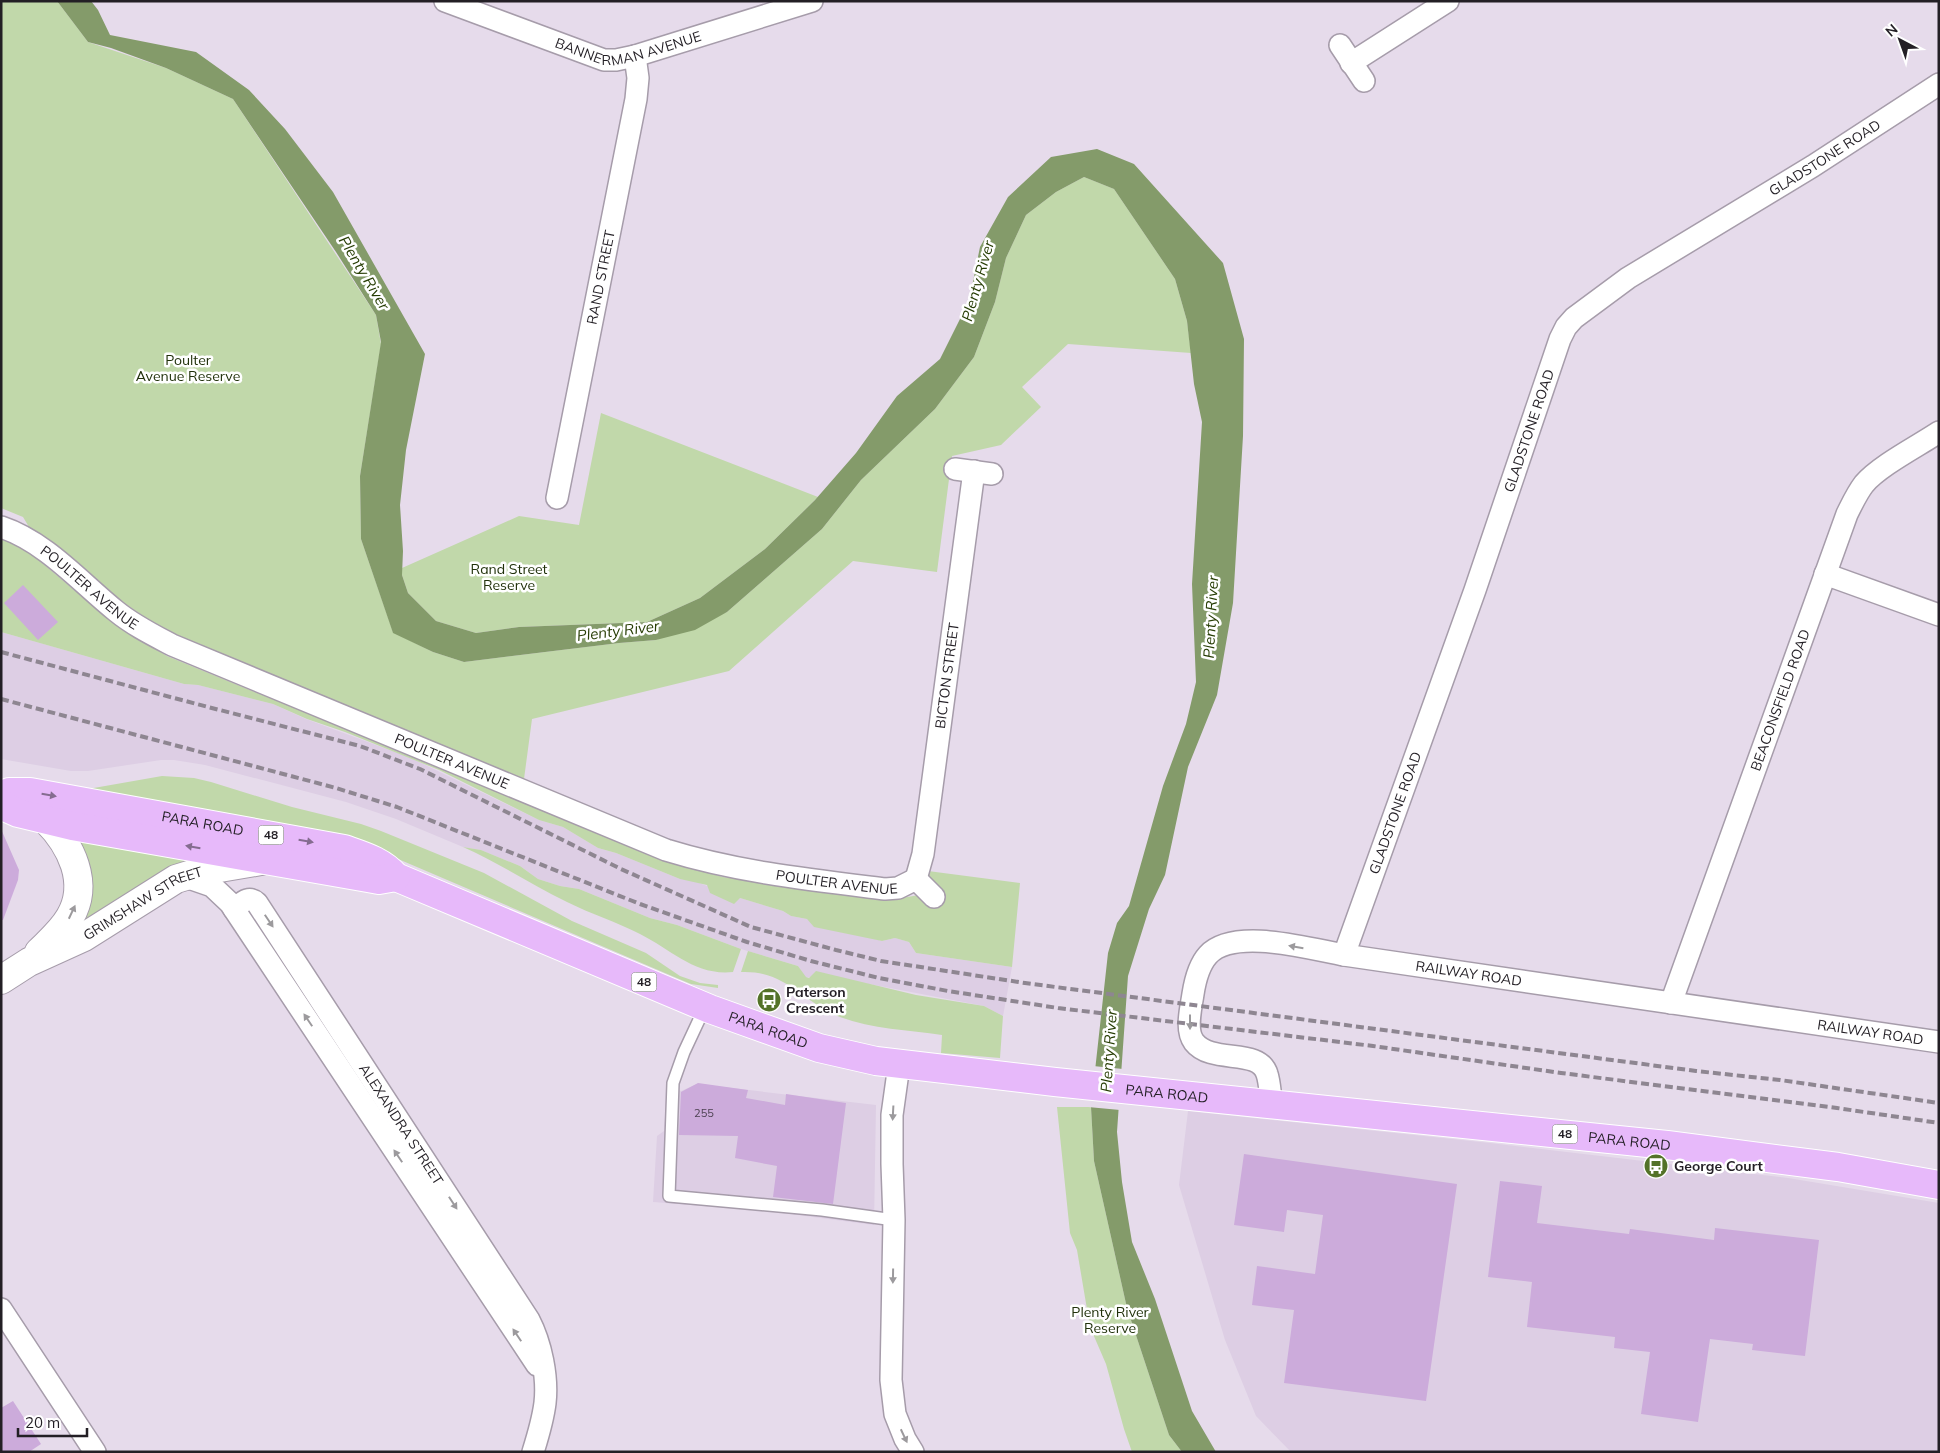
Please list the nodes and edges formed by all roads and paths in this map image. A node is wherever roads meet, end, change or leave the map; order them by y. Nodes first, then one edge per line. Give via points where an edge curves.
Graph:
1 (445, 1) edge
2 (812, 1) edge
3 (1448, 1) edge
4 (1340, 45) dead end
5 (635, 56) junction
6 (1351, 63) junction
7 (1364, 81) dead end
8 (1939, 84) edge
9 (1939, 432) edge
10 (974, 471) dead end
11 (558, 498) dead end
12 (1, 526) edge
13 (1826, 574) junction
14 (1939, 615) edge
15 (1, 795) edge
16 (1, 803) edge
17 (46, 820) junction
18 (263, 860) junction
19 (183, 876) junction
20 (396, 877) junction
21 (916, 879) junction
22 (934, 897) dead end
23 (1344, 955) junction
24 (29, 962) junction
25 (1, 980) edge
26 (1671, 1002) junction
27 (705, 1007) junction
28 (1939, 1042) edge
29 (898, 1065) junction
30 (1272, 1104) junction
31 (1939, 1185) edge
32 (894, 1220) junction
33 (1, 1309) edge
34 (95, 1452) edge
35 (533, 1452) edge
36 (913, 1452) edge

1 - 5 street, BANNERMAN AVENUE via 604,60
2 - 5 street, BANNERMAN AVENUE
3 - 6 street
4 - 6 street
5 - 11 street, RAND STREET via 636,99
6 - 7 street
8 - 23 street, GLADSTONE ROAD via 1813,166 1628,278 1587,307 1566,327
9 - 13 street, BEACONSFIELD ROAD via 1874,474 1864,484 1847,514
10 - 21 street, BICTON STREET via 925,844
12 - 21 street, POULTER AVENUE via 29,539 118,612 172,645 666,850 738,869 885,889 898,888
13 - 14 street
13 - 26 street, BEACONSFIELD ROAD
15 -> 20 main road, PARA ROAD / 48 via 30,792 326,845 375,860
16 - 17 main road, PARA ROAD / 48 via 9,810
18 -> 17 main road, PARA ROAD / 48
24 -> 17 street, GRIMSHAW STREET via 66,925 74,911 78,891 77,870 70,850
18 - 19 street, GRIMSHAW STREET
18 - 20 main road, PARA ROAD / 48 via 378,880
19 - 24 street, GRIMSHAW STREET via 84,937
19 - 35 street, ALEXANDRA STREET via 212,886 234,909 544,1376 545,1405
20 - 27 main road, PARA ROAD / 48
21 - 22 street, POULTER AVENUE
23 - 26 street, RAILWAY ROAD
23 -> 30 street, RAILWAY ROAD via 1248,940 1216,949 1204,961 1193,992 1191,1037 1210,1053 1259,1063 1267,1074
24 - 25 street, GRIMSHAW STREET
26 - 28 street, RAILWAY ROAD
27 - 29 main road, PARA ROAD / 48 via 819,1048
27 - 32 lane via 673,1083 669,1196
29 - 30 main road, PARA ROAD / 48
29 -> 32 street via 892,1114
30 - 31 main road, PARA ROAD / 48 via 1666,1144 1838,1167
32 -> 36 street via 891,1380 895,1414
33 - 34 street

